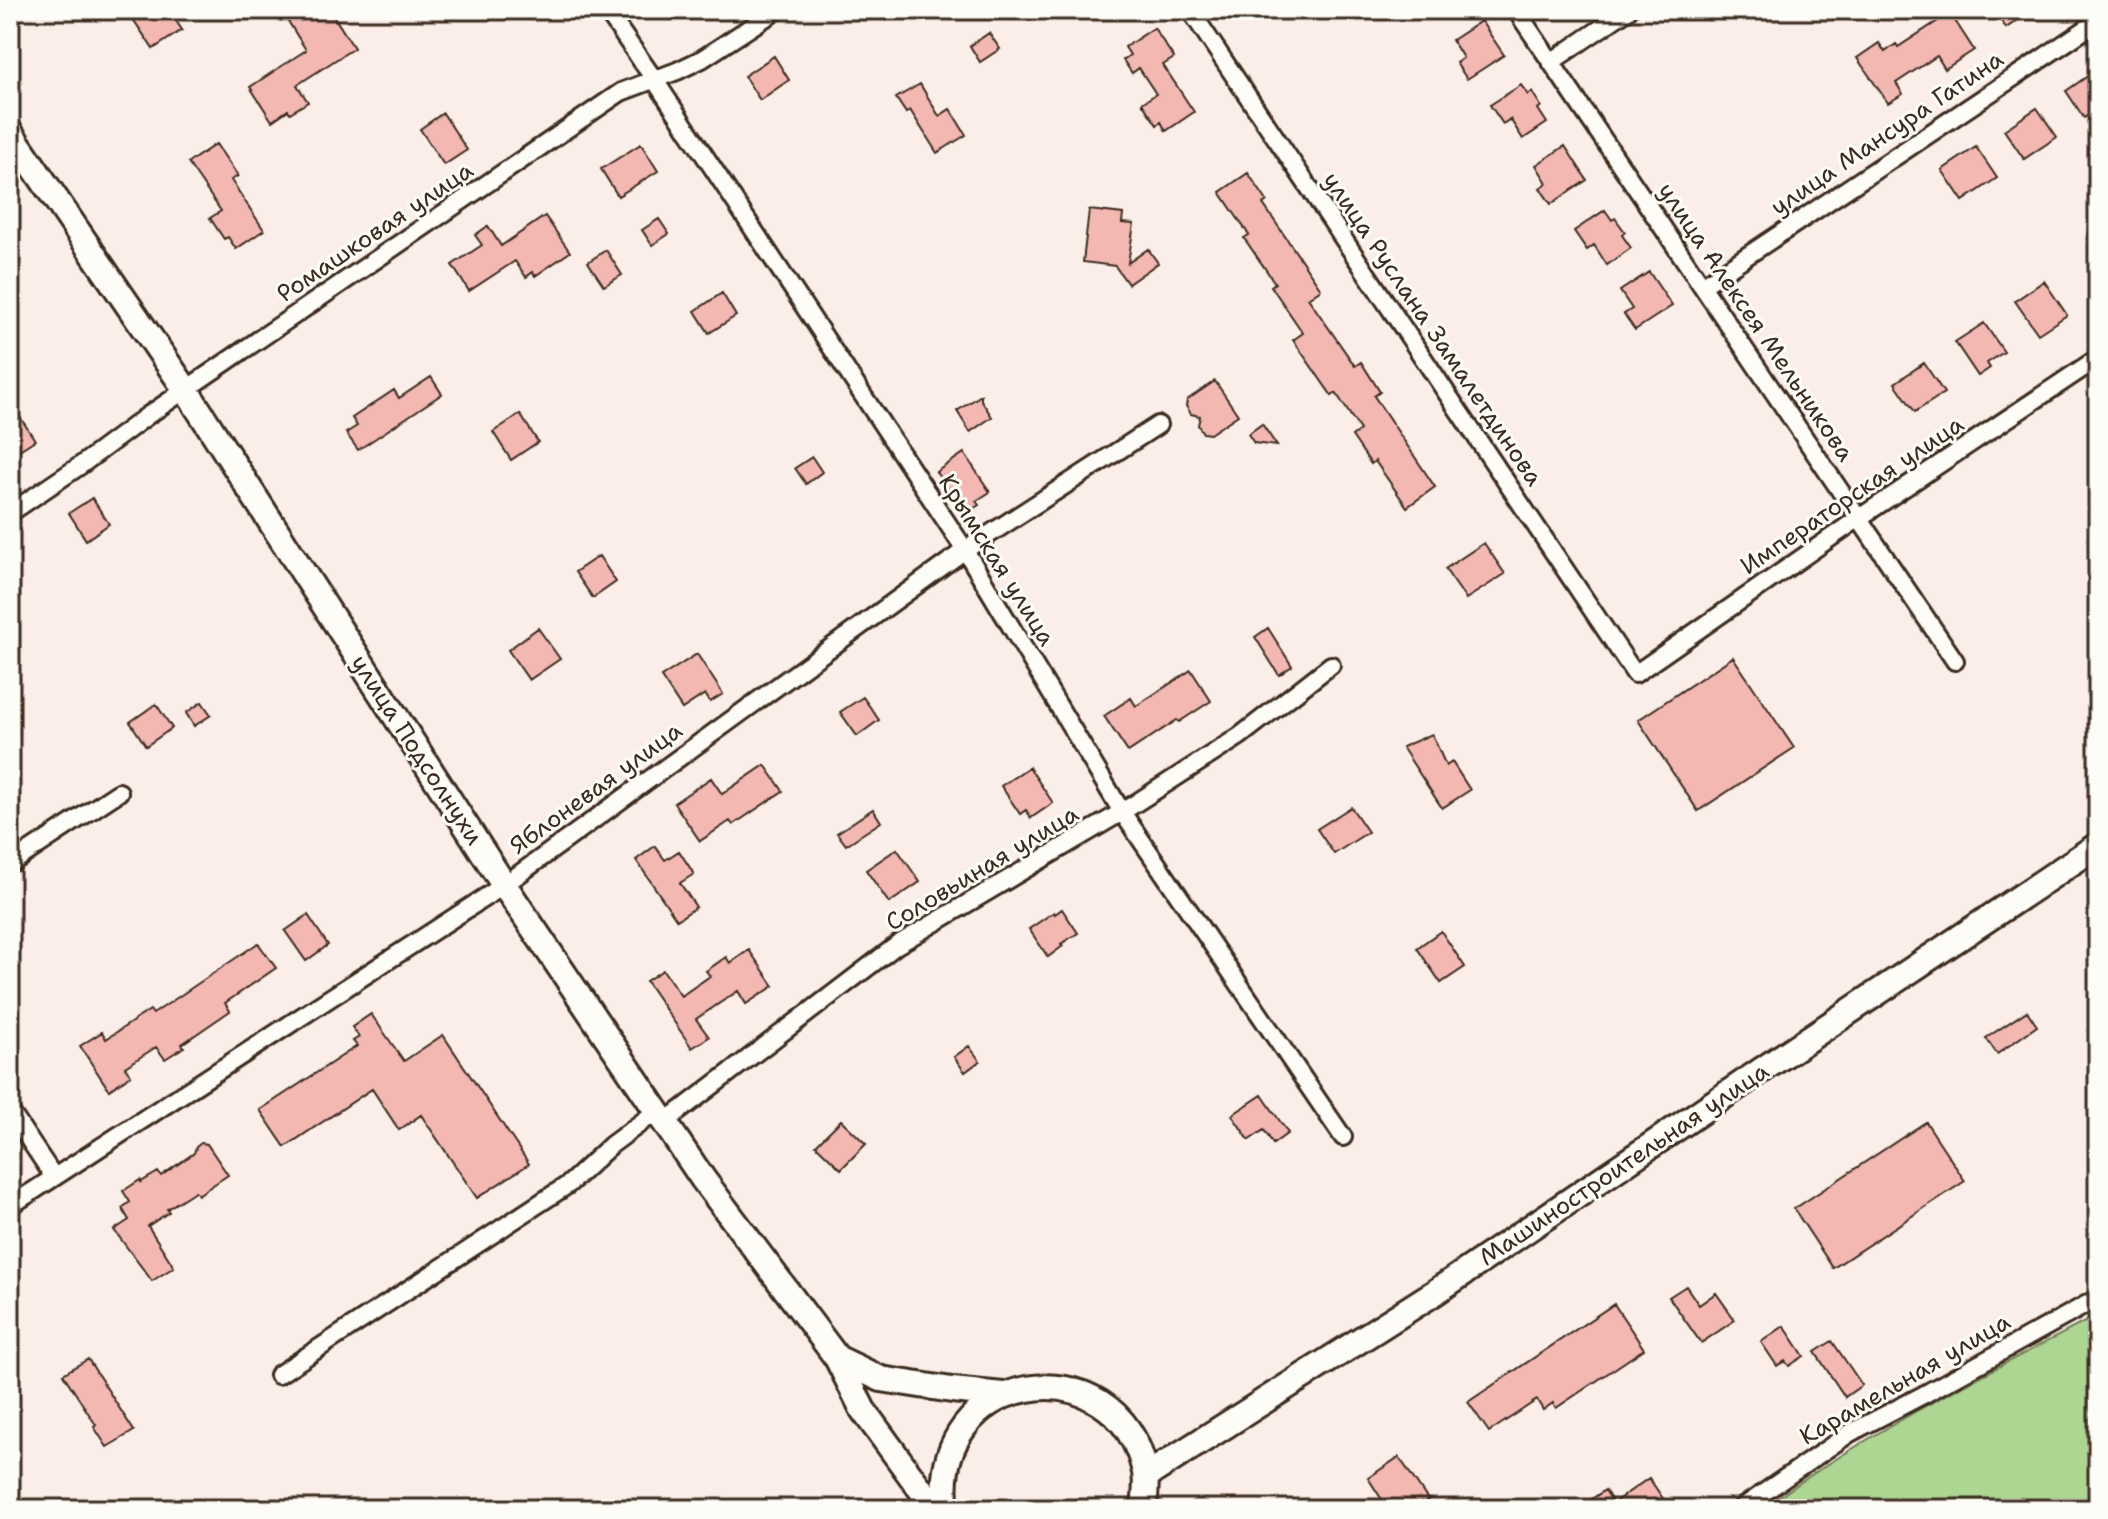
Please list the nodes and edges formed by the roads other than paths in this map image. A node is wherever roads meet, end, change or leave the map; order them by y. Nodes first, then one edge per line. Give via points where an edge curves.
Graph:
1 (606, 10) edge
2 (777, 10) edge
3 (1190, 10) edge
4 (1516, 10) edge
5 (1628, 10) edge
6 (2098, 21) edge
7 (1551, 62) junction
8 (654, 79) junction
9 (10, 132) edge
10 (1702, 286) junction
11 (2098, 358) edge
12 (186, 390) junction
13 (1158, 425) dead end
14 (10, 513) edge
15 (1859, 518) junction
16 (965, 550) junction
17 (1955, 661) dead end
18 (1331, 665) dead end
19 (1635, 674) joint
20 (119, 792) dead end
21 (1122, 812) junction
22 (2098, 845) edge
23 (10, 864) edge
24 (504, 885) junction
25 (10, 1111) edge
26 (661, 1116) junction
27 (1343, 1137) dead end
28 (54, 1177) junction
29 (10, 1206) edge
30 (2098, 1298) edge
31 (837, 1358) junction
32 (278, 1375) dead end
33 (1003, 1395) junction
34 (1146, 1476) junction
35 (935, 1509) edge
36 (946, 1509) edge
37 (1144, 1509) edge
38 (1740, 1509) edge

1 - 8 street, Крымская улица
2 - 8 street, Ромашковая улица via 702,59
3 - 19 street, улица Руслана Замалетдинова
4 - 7 street, улица Алексея Мельникова
5 - 7 street
6 - 10 street, улица Мансура Гатина
7 - 10 street, улица Алексея Мельникова
8 - 12 street, Ромашковая улица via 621,92
8 - 16 street, Крымская улица
9 - 12 street, улица Подсолнухи
10 - 15 street, улица Алексея Мельникова
11 - 15 street, Императорская улица
12 - 14 street, Ромашковая улица
12 - 24 street, улица Подсолнухи
13 - 16 street, Яблоневая улица
15 - 17 street, улица Алексея Мельникова
15 - 19 street, Императорская улица
16 - 21 street, Крымская улица
16 - 24 street, Яблоневая улица
18 - 21 street, Соловьиная улица via 1240,736
20 - 23 street
21 - 26 street, Соловьиная улица via 897,945
21 - 27 street, Крымская улица
22 - 34 street, Машиностроительная улица via 1434,1293
24 - 26 street, улица Подсолнухи
24 - 28 street, Яблоневая улица
25 - 28 street
26 - 31 street, улица Подсолнухи
26 - 32 street, Соловьиная улица via 611,1145 569,1184
28 - 29 street, Яблоневая улица
30 - 38 street, Карамельная улица via 1850,1433
31 - 33 street via 881,1379
31 - 35 street, улица Подсолнухи via 863,1410
33 - 34 street via 1034,1387 1065,1388 1095,1399 1120,1419 1137,1445
33 - 36 street via 975,1414 955,1441 944,1473
34 - 37 street

